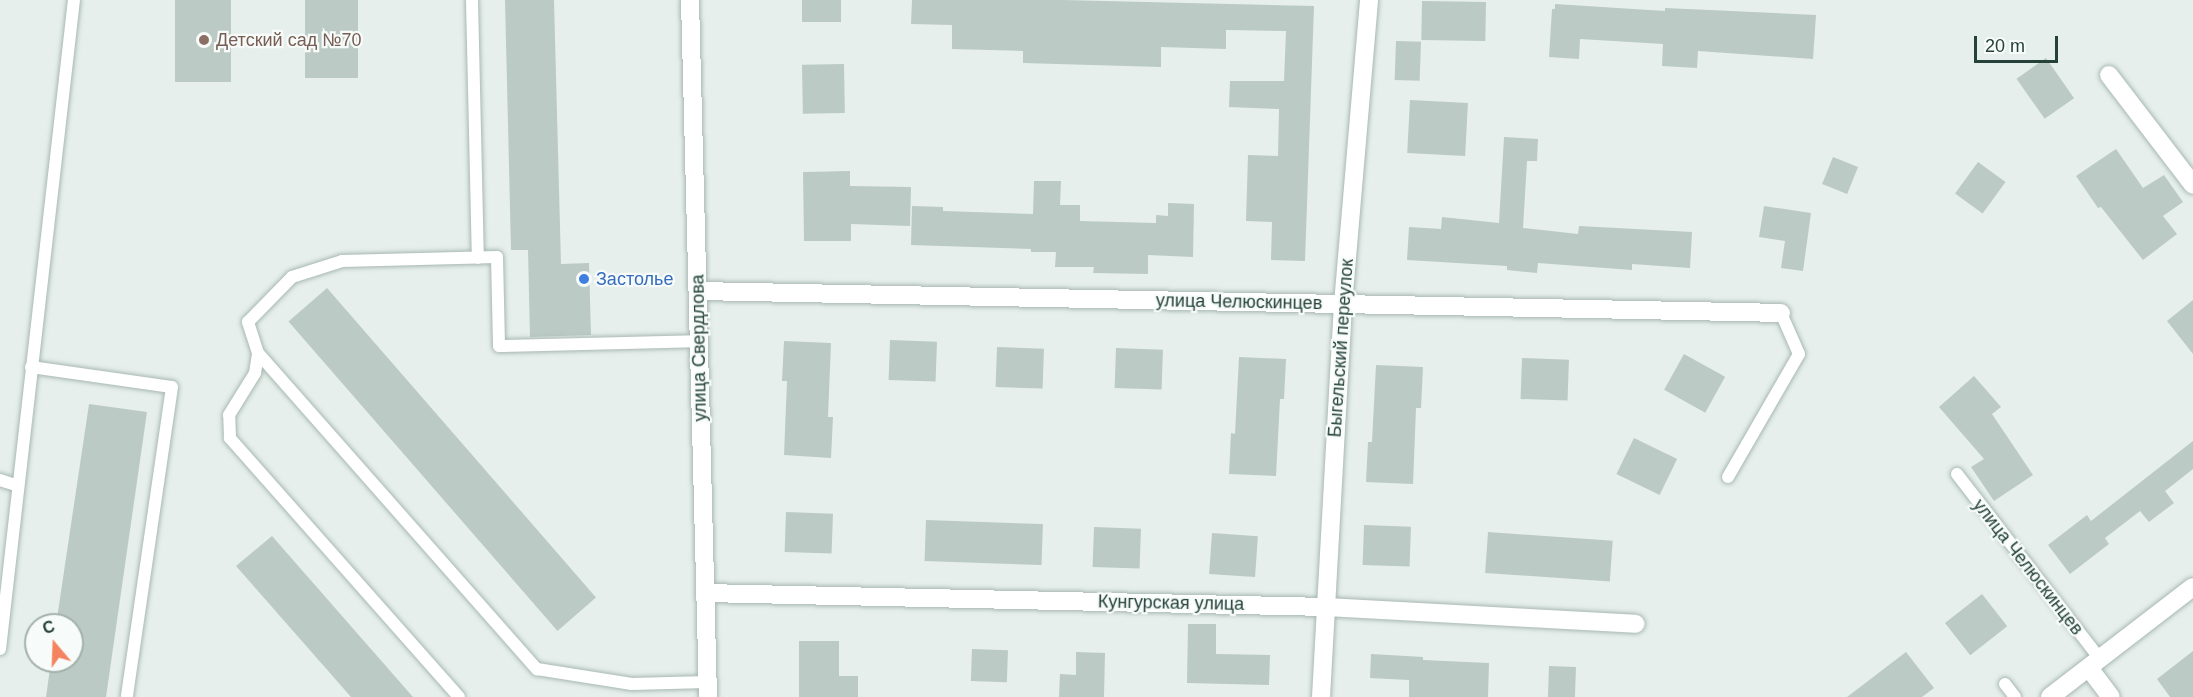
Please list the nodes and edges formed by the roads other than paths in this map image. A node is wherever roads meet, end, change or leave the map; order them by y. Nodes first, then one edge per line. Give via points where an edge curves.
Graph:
1 (74, 0) edge
2 (472, 0) edge
3 (690, 0) edge
4 (1369, 0) edge
5 (2109, 75) dead end
6 (2193, 185) edge
7 (478, 258) junction
8 (698, 291) junction
9 (1343, 304) junction
10 (1781, 314) joint
11 (699, 341) junction
12 (258, 352) junction
13 (31, 367) junction
14 (1956, 474) dead end
15 (1728, 477) dead end
16 (0, 480) edge
17 (18, 486) junction
18 (2193, 587) edge
19 (705, 593) junction
20 (3, 597) edge
21 (1326, 607) junction
22 (1636, 624) dead end
23 (0, 649) edge
24 (2094, 663) junction
25 (2005, 684) dead end
26 (708, 690) edge
27 (127, 697) edge
28 (459, 697) edge
29 (1321, 697) edge
30 (2015, 697) edge
31 (2050, 697) edge
32 (2111, 697) edge

1 - 13 lane
2 - 7 lane
3 - 8 street, улица Свердлова
4 - 9 street, Быгельский переулок
5 - 6 street
7 - 11 lane via 497,257 499,346
7 - 12 lane via 342,261 292,277 248,322
8 - 9 street, улица Челюскинцев
8 - 11 street, улица Свердлова
9 - 10 street, улица Челюскинцев
9 - 21 street, Быгельский переулок
10 - 15 lane via 1799,354
11 - 19 street, улица Свердлова
12 - 26 lane via 537,669 632,684
12 - 28 lane via 255,373 229,415 230,438
13 - 17 lane
13 - 27 lane via 172,387
14 - 24 lane, улица Челюскинцев
16 - 17 lane
17 - 20 lane
18 - 24 street
19 - 21 street, Кунгурская улица
19 - 26 street, улица Свердлова
20 - 23 lane
21 - 22 street, Кунгурская улица
21 - 29 street, Быгельский переулок
24 - 31 street
24 - 32 street, улица Челюскинцев
25 - 30 lane

